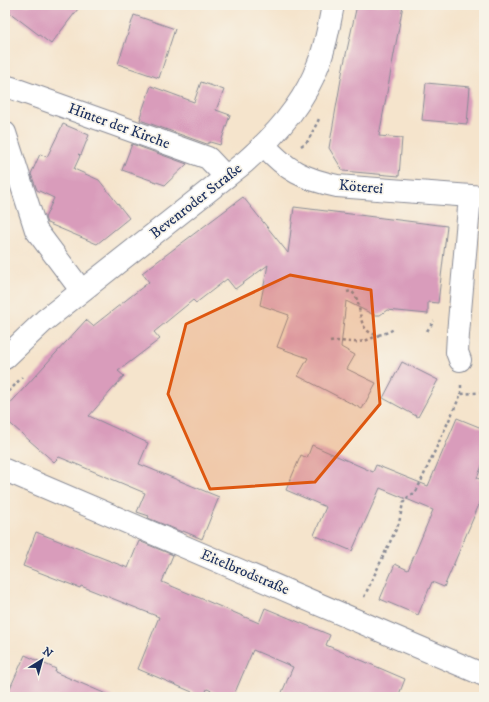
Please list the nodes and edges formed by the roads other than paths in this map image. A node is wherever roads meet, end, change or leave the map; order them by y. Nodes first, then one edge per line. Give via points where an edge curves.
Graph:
1 (333, 5) edge
2 (5, 86) edge
3 (5, 133) edge
4 (264, 146) junction
5 (226, 177) junction
6 (477, 197) edge
7 (81, 290) junction
8 (5, 358) edge
9 (460, 360) dead end
10 (5, 470) edge
11 (484, 675) edge

1 - 4 street, Bevenroder Straße via 318,65 307,89 294,110
2 - 5 street, Hinter der Kirche via 208,158
3 - 7 street via 36,230
4 - 5 street, Bevenroder Straße
4 - 6 street, Köterei via 280,162 316,182 337,186
5 - 7 street, Bevenroder Straße
6 - 9 street, Köterei via 458,334 457,352
7 - 8 street, Bevenroder Straße
10 - 11 street, Eitelbrodstraße

